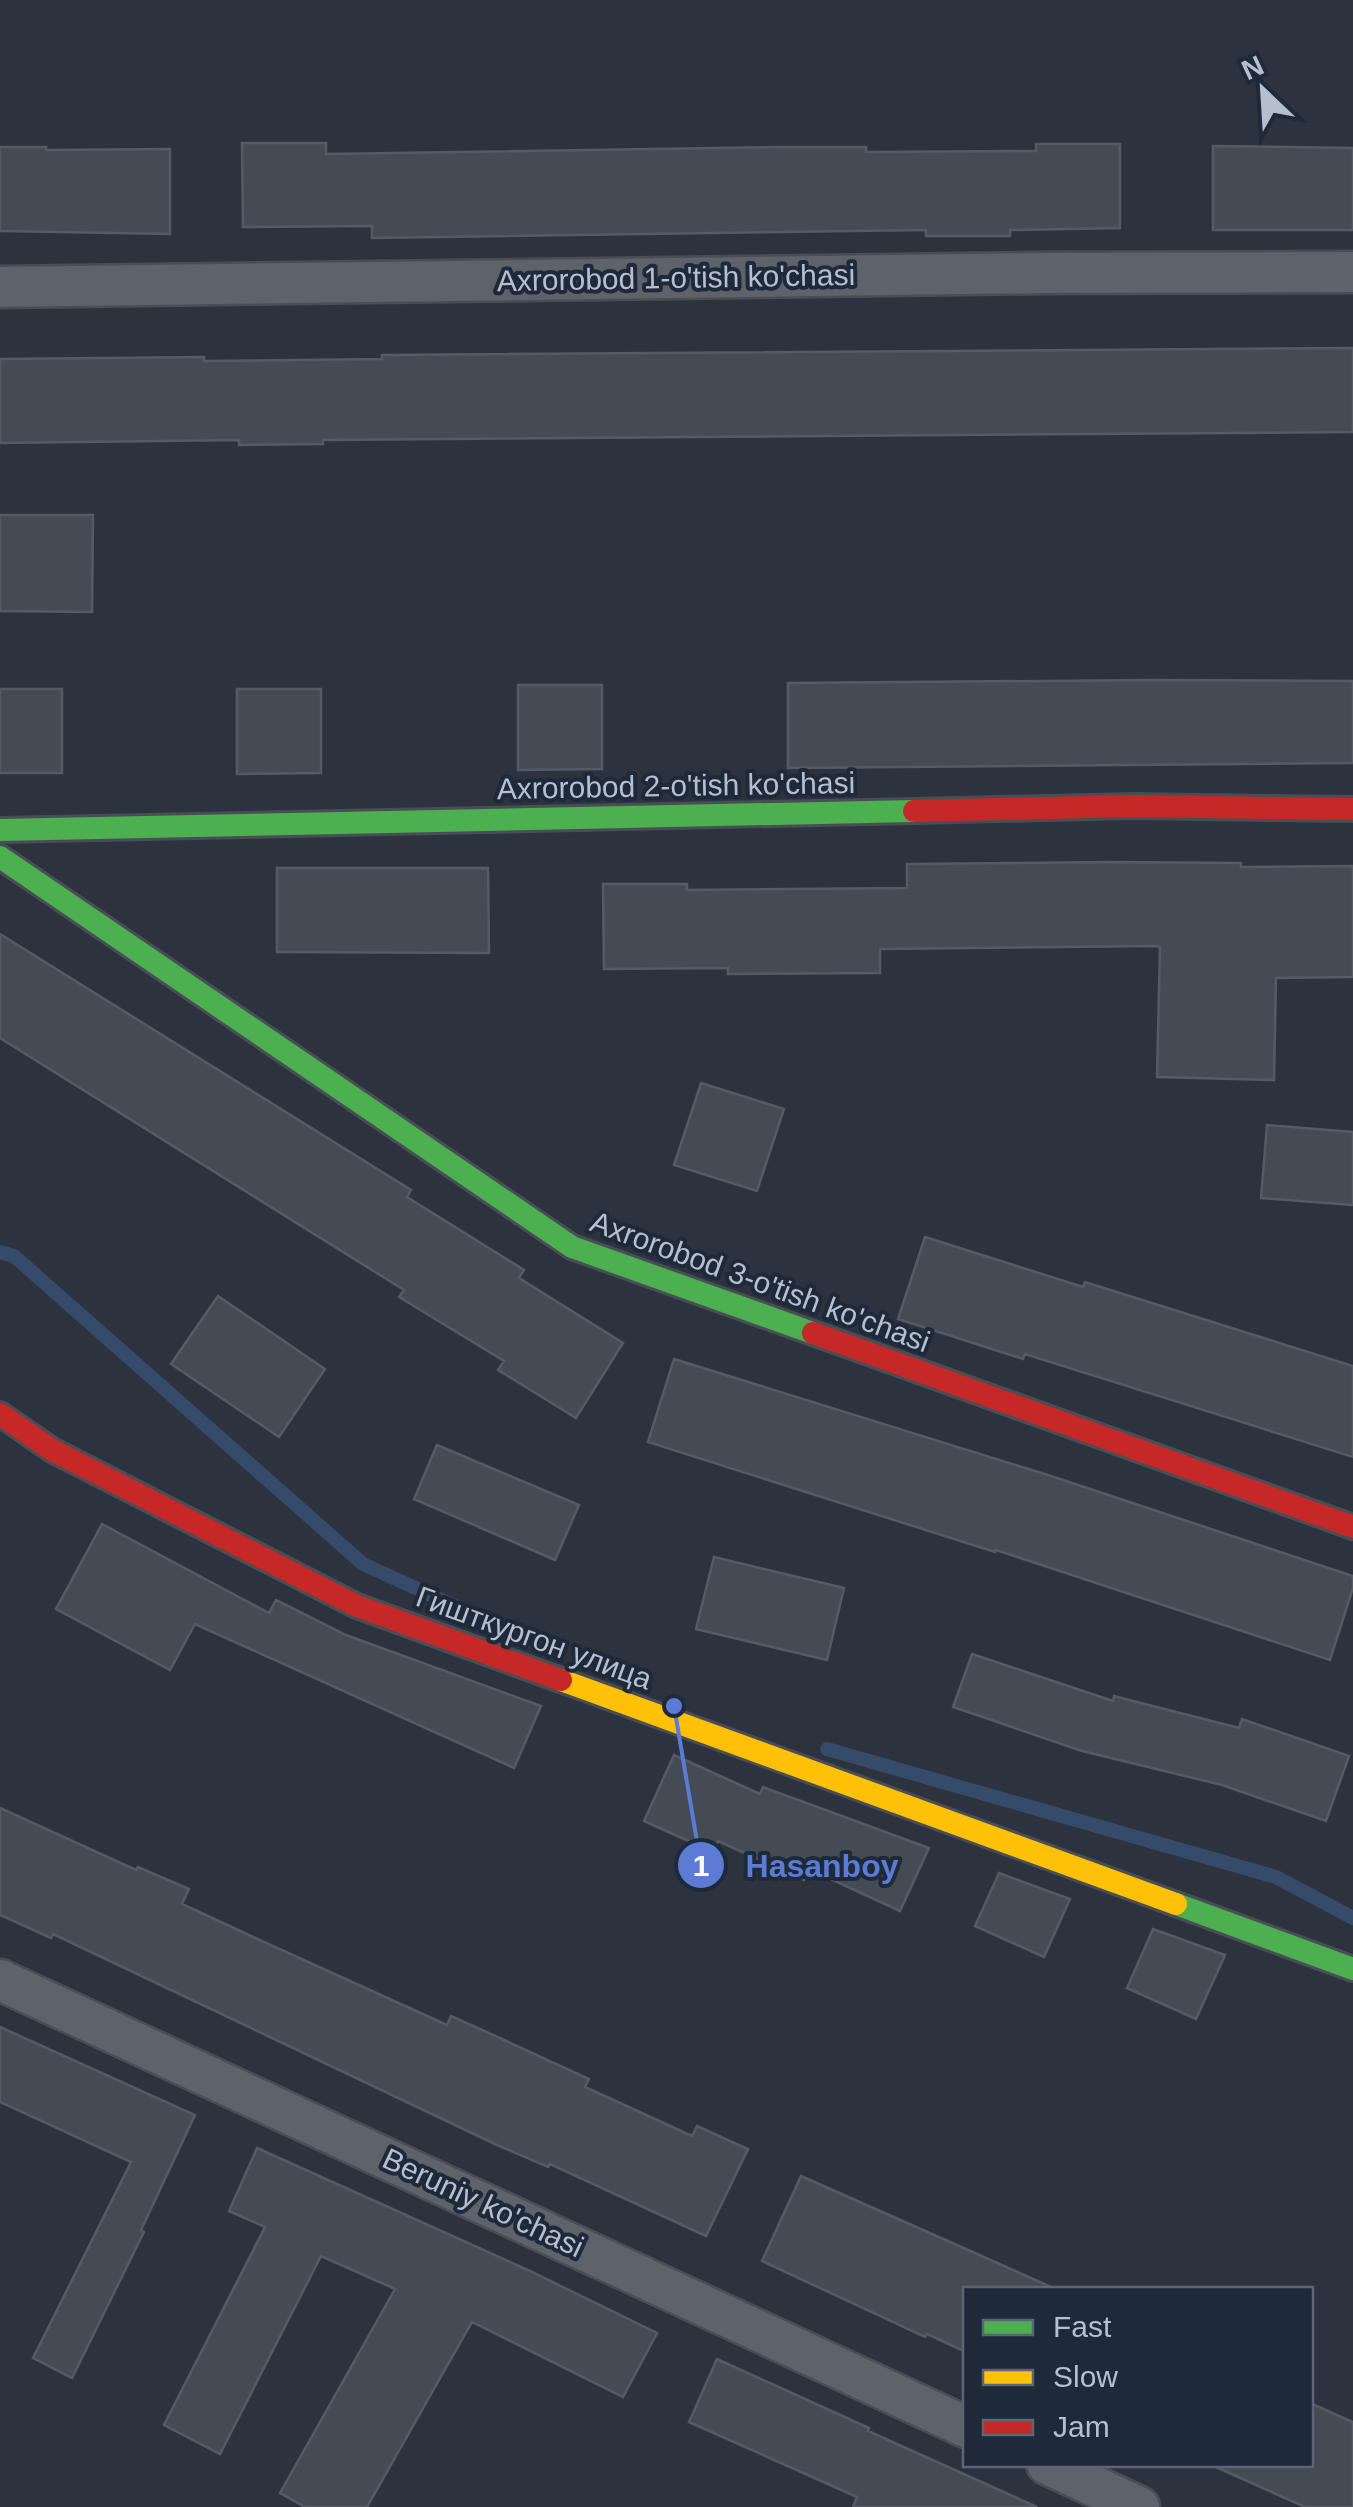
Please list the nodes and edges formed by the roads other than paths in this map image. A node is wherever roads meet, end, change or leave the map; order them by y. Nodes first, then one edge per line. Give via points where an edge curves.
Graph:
1 (1353, 272) edge
2 (0, 287) edge
3 (1353, 808) edge
4 (0, 830) edge
5 (0, 858) edge
6 (0, 1414) edge
7 (1353, 1527) edge
8 (1353, 1969) edge
9 (0, 1980) edge
10 (963, 2425) edge
11 (1054, 2467) edge
12 (1139, 2507) edge

1 - 2 street, Axrorobod 1-o'tish ko'chasi
3 - 4 street, Axrorobod 2-o'tish ko'chasi via 1132,806
5 - 7 street, Axrorobod 3-o'tish ko'chasi via 572,1247
6 - 8 street, Гишткургон улица via 52,1450 358,1606
9 - 10 street, Beruniy ko'chasi
11 - 12 street

